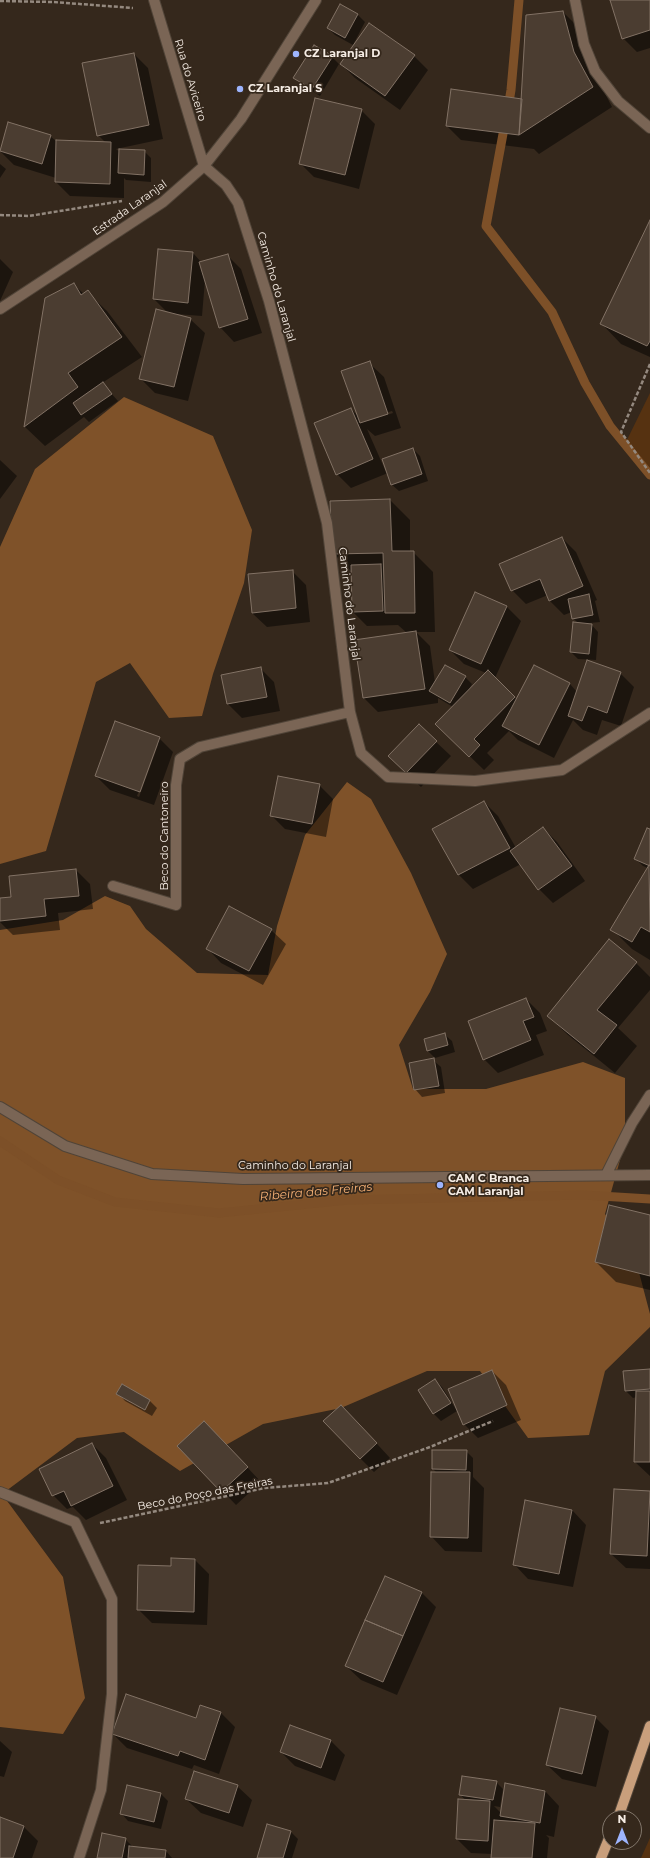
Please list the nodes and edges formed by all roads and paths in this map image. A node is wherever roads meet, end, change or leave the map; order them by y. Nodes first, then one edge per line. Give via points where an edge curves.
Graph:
1 (154, 0) edge
2 (316, 0) edge
3 (575, 0) edge
4 (0, 1) edge
5 (160, 20) junction
6 (650, 128) edge
7 (204, 166) junction
8 (163, 202) junction
9 (0, 215) edge
10 (0, 309) edge
11 (650, 364) edge
12 (650, 473) edge
13 (350, 712) junction
14 (650, 713) edge
15 (113, 886) dead end
16 (650, 1094) edge
17 (0, 1108) edge
18 (606, 1175) junction
19 (650, 1175) edge
20 (493, 1421) dead end
21 (0, 1492) edge
22 (78, 1528) junction
23 (650, 1726) edge
24 (621, 1810) edge
25 (79, 1858) edge

1 - 5 street, Rua do Aviceiro
2 - 7 street, Estrada Laranjal via 241,119
3 - 6 street via 584,44 595,71 618,101
4 - 5 path via 130,7
5 - 7 street, Rua do Aviceiro
7 - 8 street, Estrada Laranjal
7 - 13 street, Caminho do Laranjal via 226,185 238,203 268,301 326,523
8 - 9 path via 137,199 29,216
8 - 10 street, Estrada Laranjal
11 - 12 path via 621,432
13 - 14 street, Caminho do Laranjal via 360,753 388,777 475,781 562,770
13 - 15 street, Beco do Cantoneiro via 200,747 180,759 176,785 176,905
16 - 18 street
17 - 18 street, Caminho do Laranjal via 65,1146 152,1174 243,1179
18 - 19 street, Caminho do Laranjal
20 - 22 path, Beco do Poço das Freiras via 430,1447 328,1483 265,1488
21 - 22 street via 74,1522
22 - 25 street via 112,1599 112,1694 101,1790
23 - 24 main road

